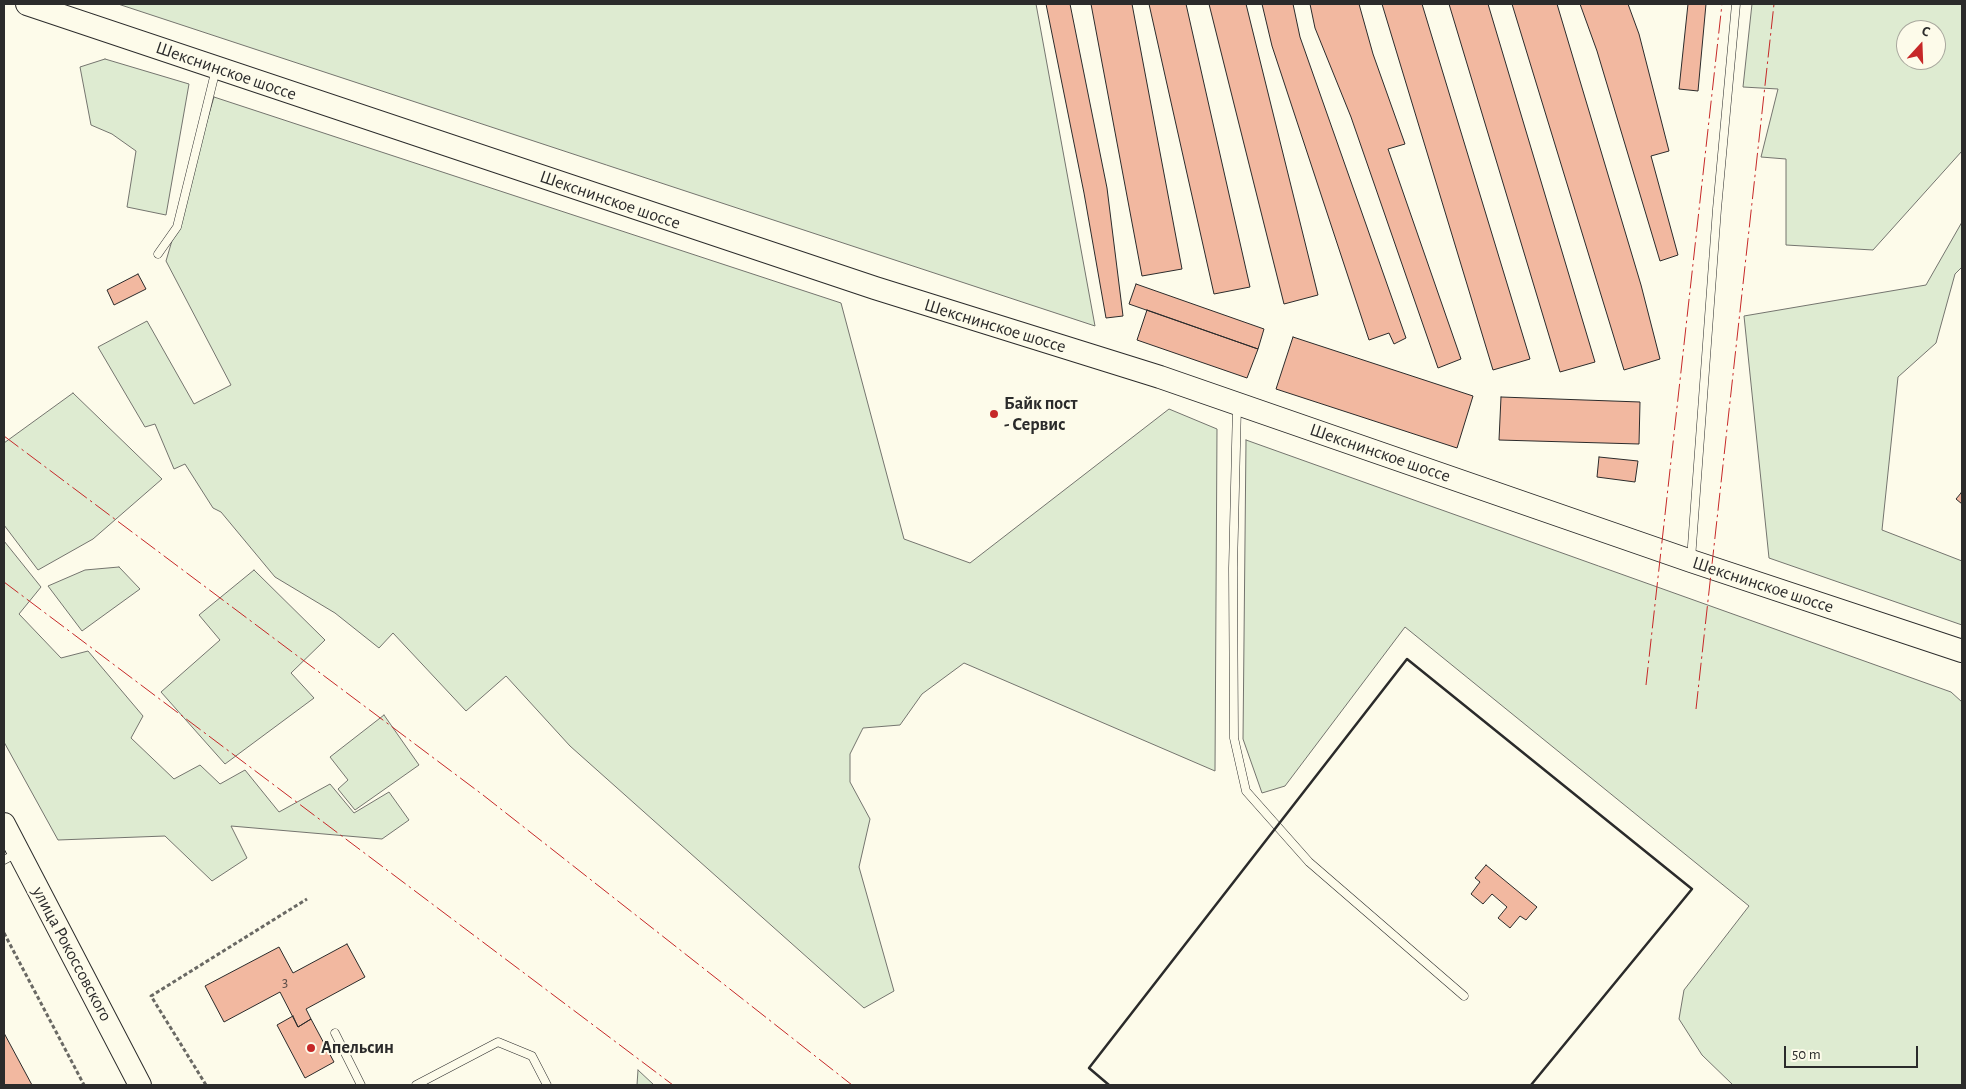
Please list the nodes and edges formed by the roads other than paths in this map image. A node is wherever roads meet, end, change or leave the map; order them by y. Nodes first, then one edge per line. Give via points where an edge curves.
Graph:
1 (27, 4) edge
2 (1736, 4) edge
3 (217, 67) junction
4 (158, 254) dead end
5 (1237, 404) junction
6 (1691, 561) junction
7 (1962, 651) edge
8 (4, 824) edge
9 (11, 856) edge
10 (1464, 996) dead end
11 (334, 1033) dead end
12 (140, 1085) edge
13 (361, 1085) edge
14 (416, 1085) edge
15 (547, 1085) edge

1 - 3 main road, Шекснинское шоссе
2 - 6 lane
3 - 4 lane via 176,227
3 - 5 main road, Шекснинское шоссе via 865,285
5 - 6 main road, Шекснинское шоссе
5 - 10 lane via 1233,568 1234,738 1246,791 1309,862
6 - 7 main road, Шекснинское шоссе
8 - 9 main road, улица Рокоссовского
9 - 12 main road, улица Рокоссовского
11 - 13 lane
14 - 15 lane via 498,1042 532,1056

